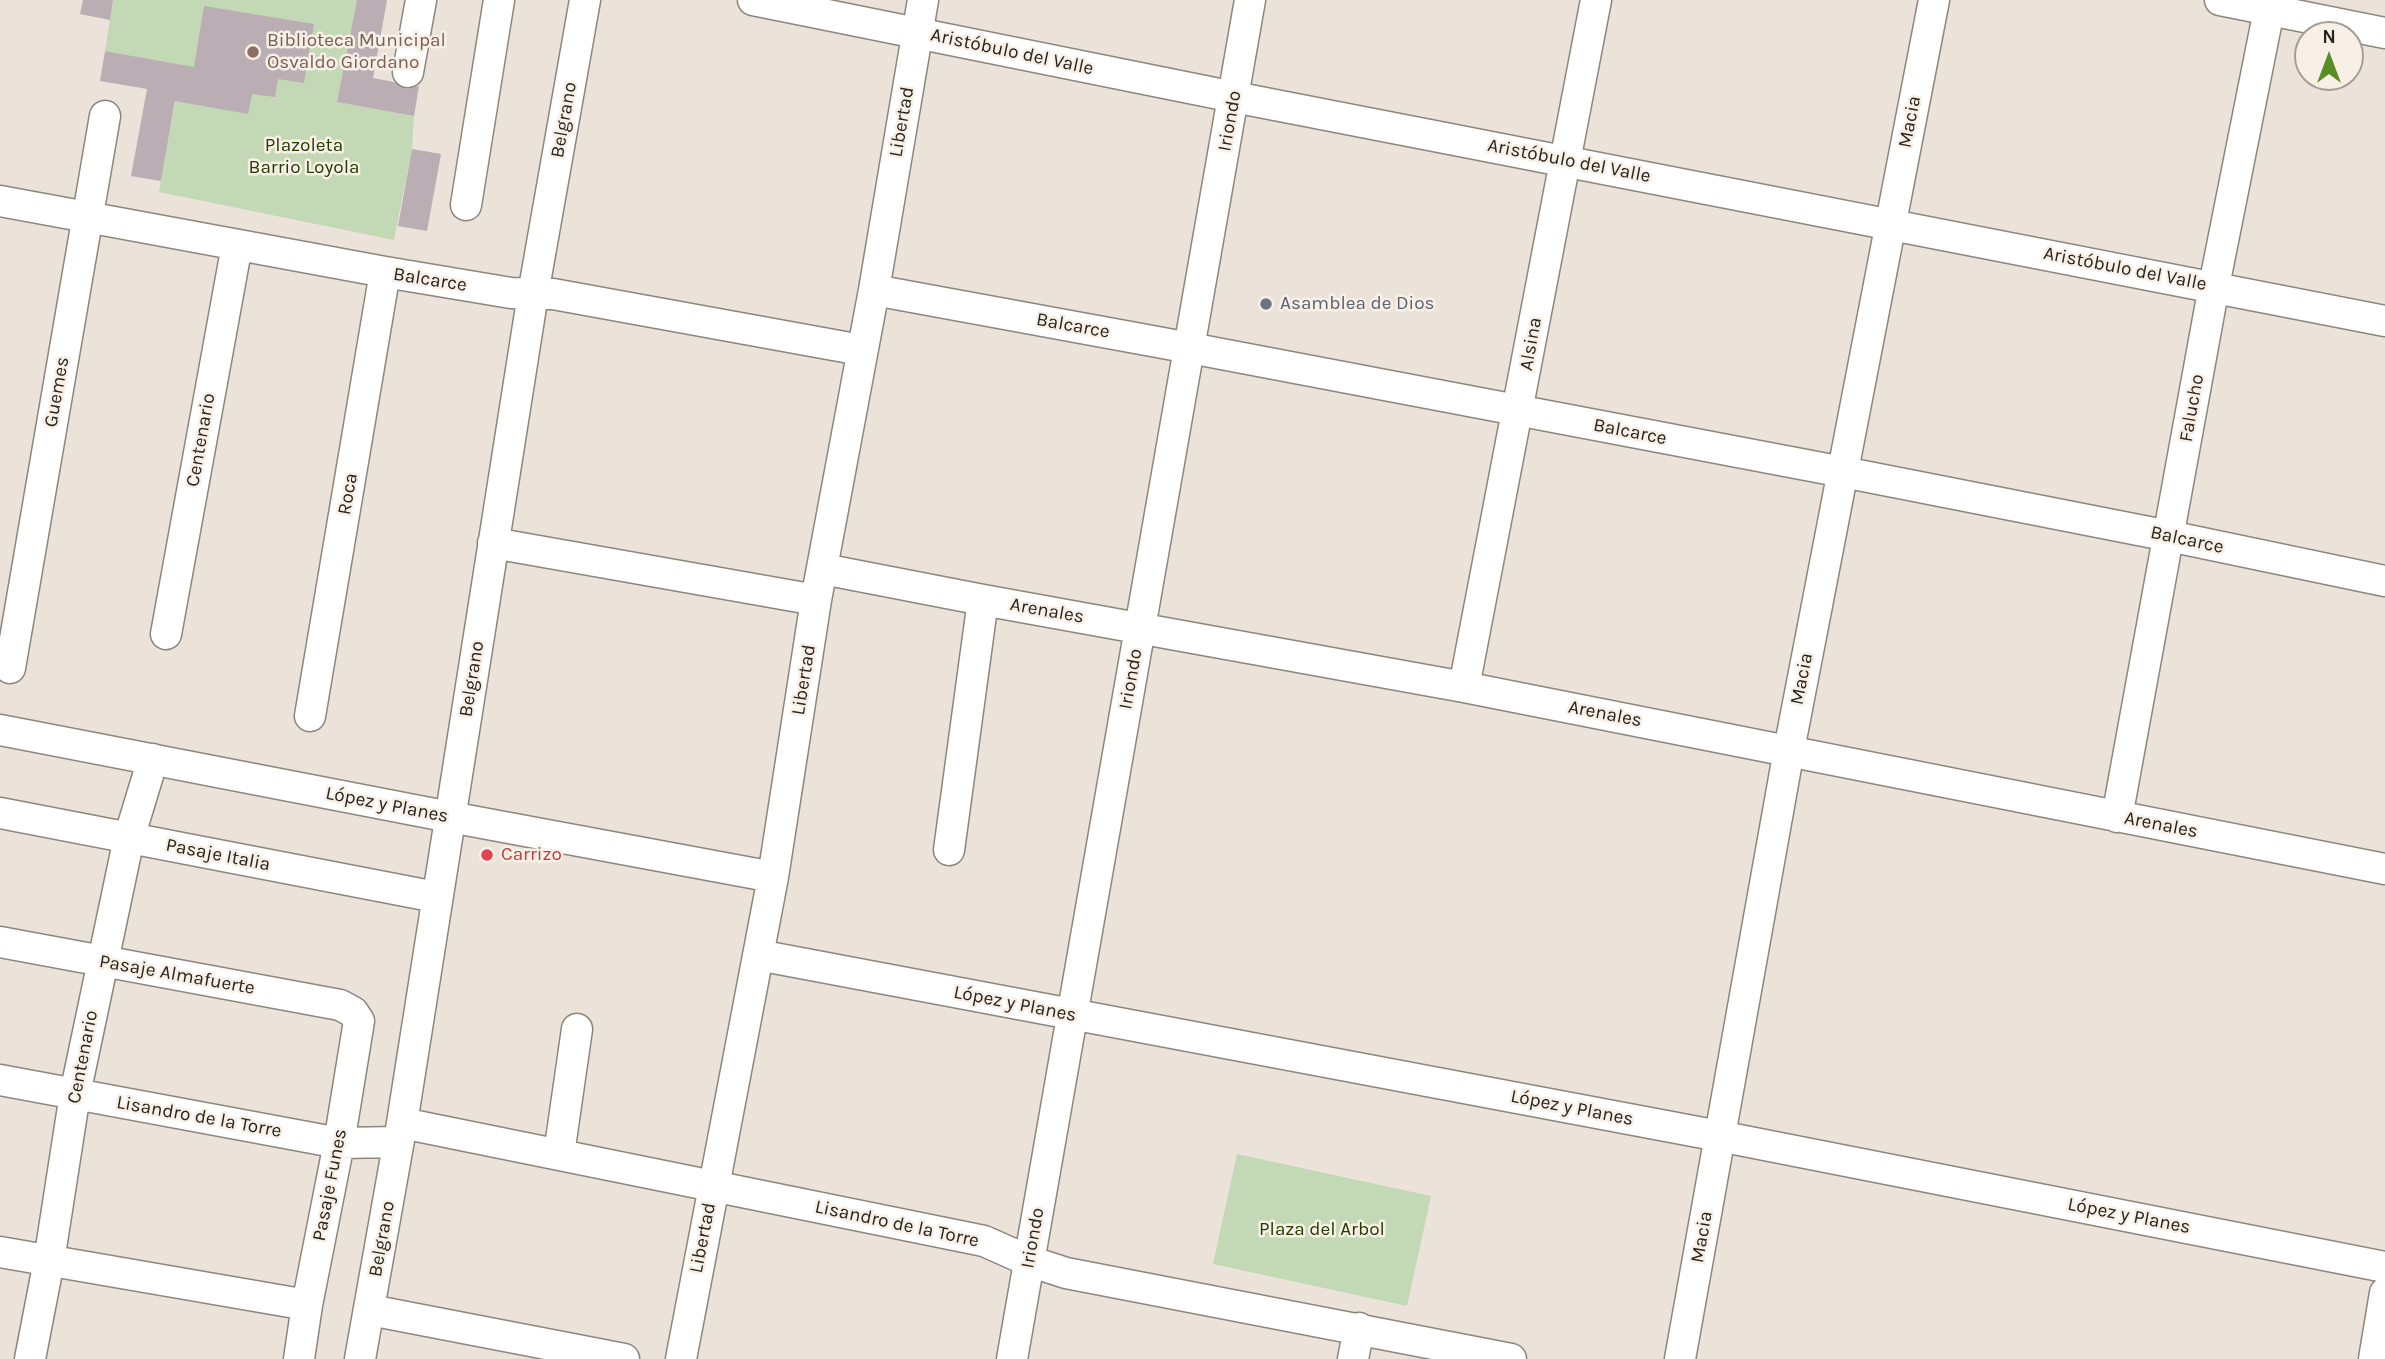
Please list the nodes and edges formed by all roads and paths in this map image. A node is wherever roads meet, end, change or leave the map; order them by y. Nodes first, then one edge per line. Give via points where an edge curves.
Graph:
1 (421, 0) edge
2 (499, 0) edge
3 (753, 0) edge
4 (923, 0) edge
5 (1250, 0) edge
6 (1596, 0) edge
7 (1934, 0) edge
8 (2220, 0) edge
9 (581, 1) edge
10 (2270, 5) edge
11 (917, 33) junction
12 (2385, 33) edge
13 (408, 72) dead end
14 (1234, 97) junction
15 (105, 116) dead end
16 (1564, 160) junction
17 (0, 201) edge
18 (466, 205) dead end
19 (87, 218) junction
20 (1890, 224) junction
21 (237, 246) junction
22 (385, 272) junction
23 (2214, 286) junction
24 (874, 290) junction
25 (533, 294) junction
26 (2385, 321) edge
27 (1190, 348) junction
28 (861, 350) junction
29 (1518, 411) junction
30 (1843, 472) junction
31 (2169, 536) junction
32 (493, 543) junction
33 (823, 569) junction
34 (2385, 581) edge
35 (816, 600) junction
36 (983, 600) junction
37 (1140, 627) junction
38 (166, 634) dead end
39 (10, 668) dead end
40 (1464, 687) junction
41 (310, 716) dead end
42 (0, 730) edge
43 (1788, 750) junction
44 (153, 759) junction
45 (0, 813) edge
46 (450, 817) junction
47 (2117, 817) junction
48 (129, 838) junction
49 (950, 850) dead end
50 (2385, 869) edge
51 (774, 877) junction
52 (436, 897) junction
53 (0, 942) edge
54 (758, 955) junction
55 (103, 962) junction
56 (353, 1012) joint
57 (1072, 1015) junction
58 (577, 1029) dead end
59 (0, 1080) edge
60 (75, 1094) junction
61 (400, 1133) junction
62 (1719, 1136) junction
63 (339, 1143) junction
64 (559, 1154) junction
65 (713, 1186) junction
66 (0, 1252) edge
67 (49, 1261) junction
68 (1029, 1261) junction
69 (2385, 1267) edge
70 (2385, 1293) edge
71 (307, 1305) junction
72 (370, 1310) junction
73 (1359, 1328) junction
74 (30, 1359) edge
75 (299, 1359) edge
76 (359, 1359) edge
77 (624, 1359) edge
78 (681, 1359) edge
79 (1012, 1359) edge
80 (1353, 1359) edge
81 (1511, 1359) edge
82 (1680, 1359) edge
83 (2374, 1359) edge

1 - 13 street
2 - 18 street
3 - 11 street, Aristóbulo del Valle
4 - 11 street, Libertad
5 - 14 street, Iriondo
6 - 16 street, Alsina
7 - 20 street, Macia
8 - 10 street
9 - 25 street, Belgrano
10 - 12 street
10 - 23 street, Falucho
11 - 14 street, Aristóbulo del Valle
11 - 24 street, Libertad
14 - 16 street, Aristóbulo del Valle
14 - 27 street, Iriondo
15 - 19 street, Guemes
16 - 20 street, Aristóbulo del Valle
16 - 29 street, Alsina
17 - 19 street, Balcarce
19 - 21 street, Balcarce
19 - 39 street, Guemes
20 - 23 street, Aristóbulo del Valle
20 - 30 street, Macia
21 - 22 street, Balcarce
21 - 38 street, Centenario
22 - 25 street, Balcarce
22 - 41 street, Roca
23 - 26 street, Aristóbulo del Valle
23 - 31 street, Falucho
24 - 27 street, Balcarce
24 - 28 street, Libertad
25 - 28 street, Balcarce
25 - 32 street, Belgrano
27 - 29 street, Balcarce
27 - 37 street, Iriondo
28 - 33 street, Libertad
29 - 30 street, Balcarce
29 - 40 street, Alsina
30 - 31 street, Balcarce
30 - 43 street, Macia
31 - 34 street, Balcarce
31 - 47 street, Falucho
32 - 35 street
32 - 46 street, Belgrano
33 - 35 street, Libertad
33 - 36 street, Arenales
35 - 51 street, Libertad
36 - 37 street, Arenales
36 - 49 street
37 - 40 street, Arenales
37 - 57 street, Iriondo
40 - 43 street, Arenales
42 - 44 street, López y Planes
43 - 47 street, Arenales
43 - 62 street, Macia
44 - 46 street, López y Planes
44 - 48 street, Centenario
45 - 48 street, Pasaje Italia
46 - 51 street, López y Planes
46 - 52 street, Belgrano
47 - 50 street, Arenales
48 - 52 street, Pasaje Italia
48 - 55 street, Centenario
51 - 54 street, Libertad
52 - 61 street, Belgrano
53 - 55 street, Pasaje Almafuerte
54 - 57 street, López y Planes
54 - 65 street, Libertad
55 - 56 street, Pasaje Almafuerte via 340,1005
55 - 60 street, Centenario
56 - 63 street, Pasaje Funes via 359,1021
57 - 62 street, López y Planes
57 - 68 street, Iriondo
58 - 64 street
59 - 60 street, Lisandro de la Torre
60 - 63 street, Lisandro de la Torre
60 - 67 street, Centenario
61 - 63 street, Lisandro de la Torre
61 - 64 street, Lisandro de la Torre
61 - 72 street, Belgrano
62 - 69 street, López y Planes
62 - 82 street, Macia
63 - 71 street, Pasaje Funes
64 - 65 street, Lisandro de la Torre
65 - 68 street, Lisandro de la Torre via 984,1241
65 - 78 street, Libertad
66 - 67 street
67 - 71 street
67 - 74 street, Centenario
68 - 73 street, Lisandro de la Torre via 1066,1273
68 - 79 street, Iriondo
70 - 83 street
71 - 75 street, Pasaje Funes
72 - 76 street, Belgrano
72 - 77 street
73 - 80 street
73 - 81 street, Lisandro de la Torre

